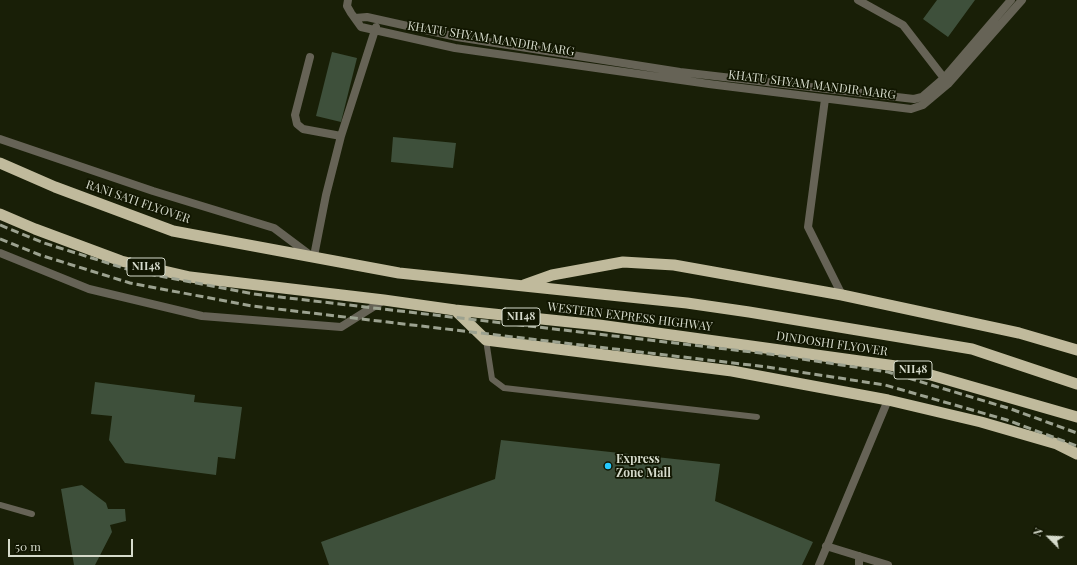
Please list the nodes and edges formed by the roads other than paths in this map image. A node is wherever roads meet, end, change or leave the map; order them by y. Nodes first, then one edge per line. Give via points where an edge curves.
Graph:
1 (348, 0) edge
2 (858, 0) edge
3 (1011, 0) edge
4 (1022, 0) edge
5 (355, 18) junction
6 (378, 19) junction
7 (374, 31) junction
8 (457, 37) junction
9 (455, 48) junction
10 (310, 57) dead end
11 (709, 80) junction
12 (946, 81) junction
13 (804, 87) junction
14 (803, 96) junction
15 (825, 99) junction
16 (341, 136) junction
17 (0, 139) edge
18 (0, 163) edge
19 (0, 214) edge
20 (0, 253) edge
21 (312, 256) junction
22 (520, 286) junction
23 (842, 296) junction
24 (384, 300) junction
25 (455, 310) junction
26 (749, 312) joint
27 (486, 340) junction
28 (744, 344) joint
29 (1077, 350) edge
30 (1077, 384) edge
31 (888, 400) junction
32 (1077, 416) edge
33 (757, 417) dead end
34 (1077, 454) edge
35 (0, 506) edge
36 (32, 514) dead end
37 (826, 546) junction
38 (859, 556) junction
39 (819, 565) edge
40 (859, 565) edge
41 (888, 565) edge

1 - 5 street via 347,6
2 - 12 street via 903,25
3 - 12 street, KHATU SHYAM MANDIR MARG
4 - 12 street, KHATU SHYAM MANDIR MARG
5 - 6 street, KHATU SHYAM MANDIR MARG
5 - 7 street, KHATU SHYAM MANDIR MARG via 361,27
6 - 7 street
6 - 8 street, KHATU SHYAM MANDIR MARG
7 - 9 street, KHATU SHYAM MANDIR MARG
7 - 16 street
8 - 9 street
8 - 11 street, KHATU SHYAM MANDIR MARG
9 - 11 street, KHATU SHYAM MANDIR MARG
10 - 16 street via 296,115 297,124 304,129
11 - 13 street, KHATU SHYAM MANDIR MARG
11 - 14 street, KHATU SHYAM MANDIR MARG
12 - 13 street, KHATU SHYAM MANDIR MARG via 922,97 914,99
12 - 15 street, KHATU SHYAM MANDIR MARG via 923,105 911,109
13 - 14 street
14 - 15 street, KHATU SHYAM MANDIR MARG
15 - 23 street via 808,227
16 - 21 street
17 - 21 street via 154,192 274,228
18 - 21 highway, RANI SATI FLYOVER via 173,231
19 - 24 highway, WESTERN EXPRESS HIGHWAY / NH48 via 121,260 190,277
20 - 24 street via 89,289 202,316 341,327
21 - 22 highway, WESTERN EXPRESS HIGHWAY via 399,273
22 - 23 highway via 552,274 623,262 674,265
22 - 26 highway, WESTERN EXPRESS HIGHWAY via 688,303
23 - 29 highway via 1019,333
24 - 25 highway, WESTERN EXPRESS HIGHWAY / NH48
25 - 27 highway
25 - 28 highway, WESTERN EXPRESS HIGHWAY / NH48
26 - 30 highway, DINDOSHI FLYOVER via 972,349
27 - 31 highway via 732,371
27 - 33 lane via 492,379 504,388
28 - 32 highway, DINDOSHI FLYOVER / NH48 via 903,367
31 - 34 highway via 981,422 1057,444
31 - 37 street
35 - 36 lane
37 - 38 street
37 - 39 street
38 - 40 street
38 - 41 street

